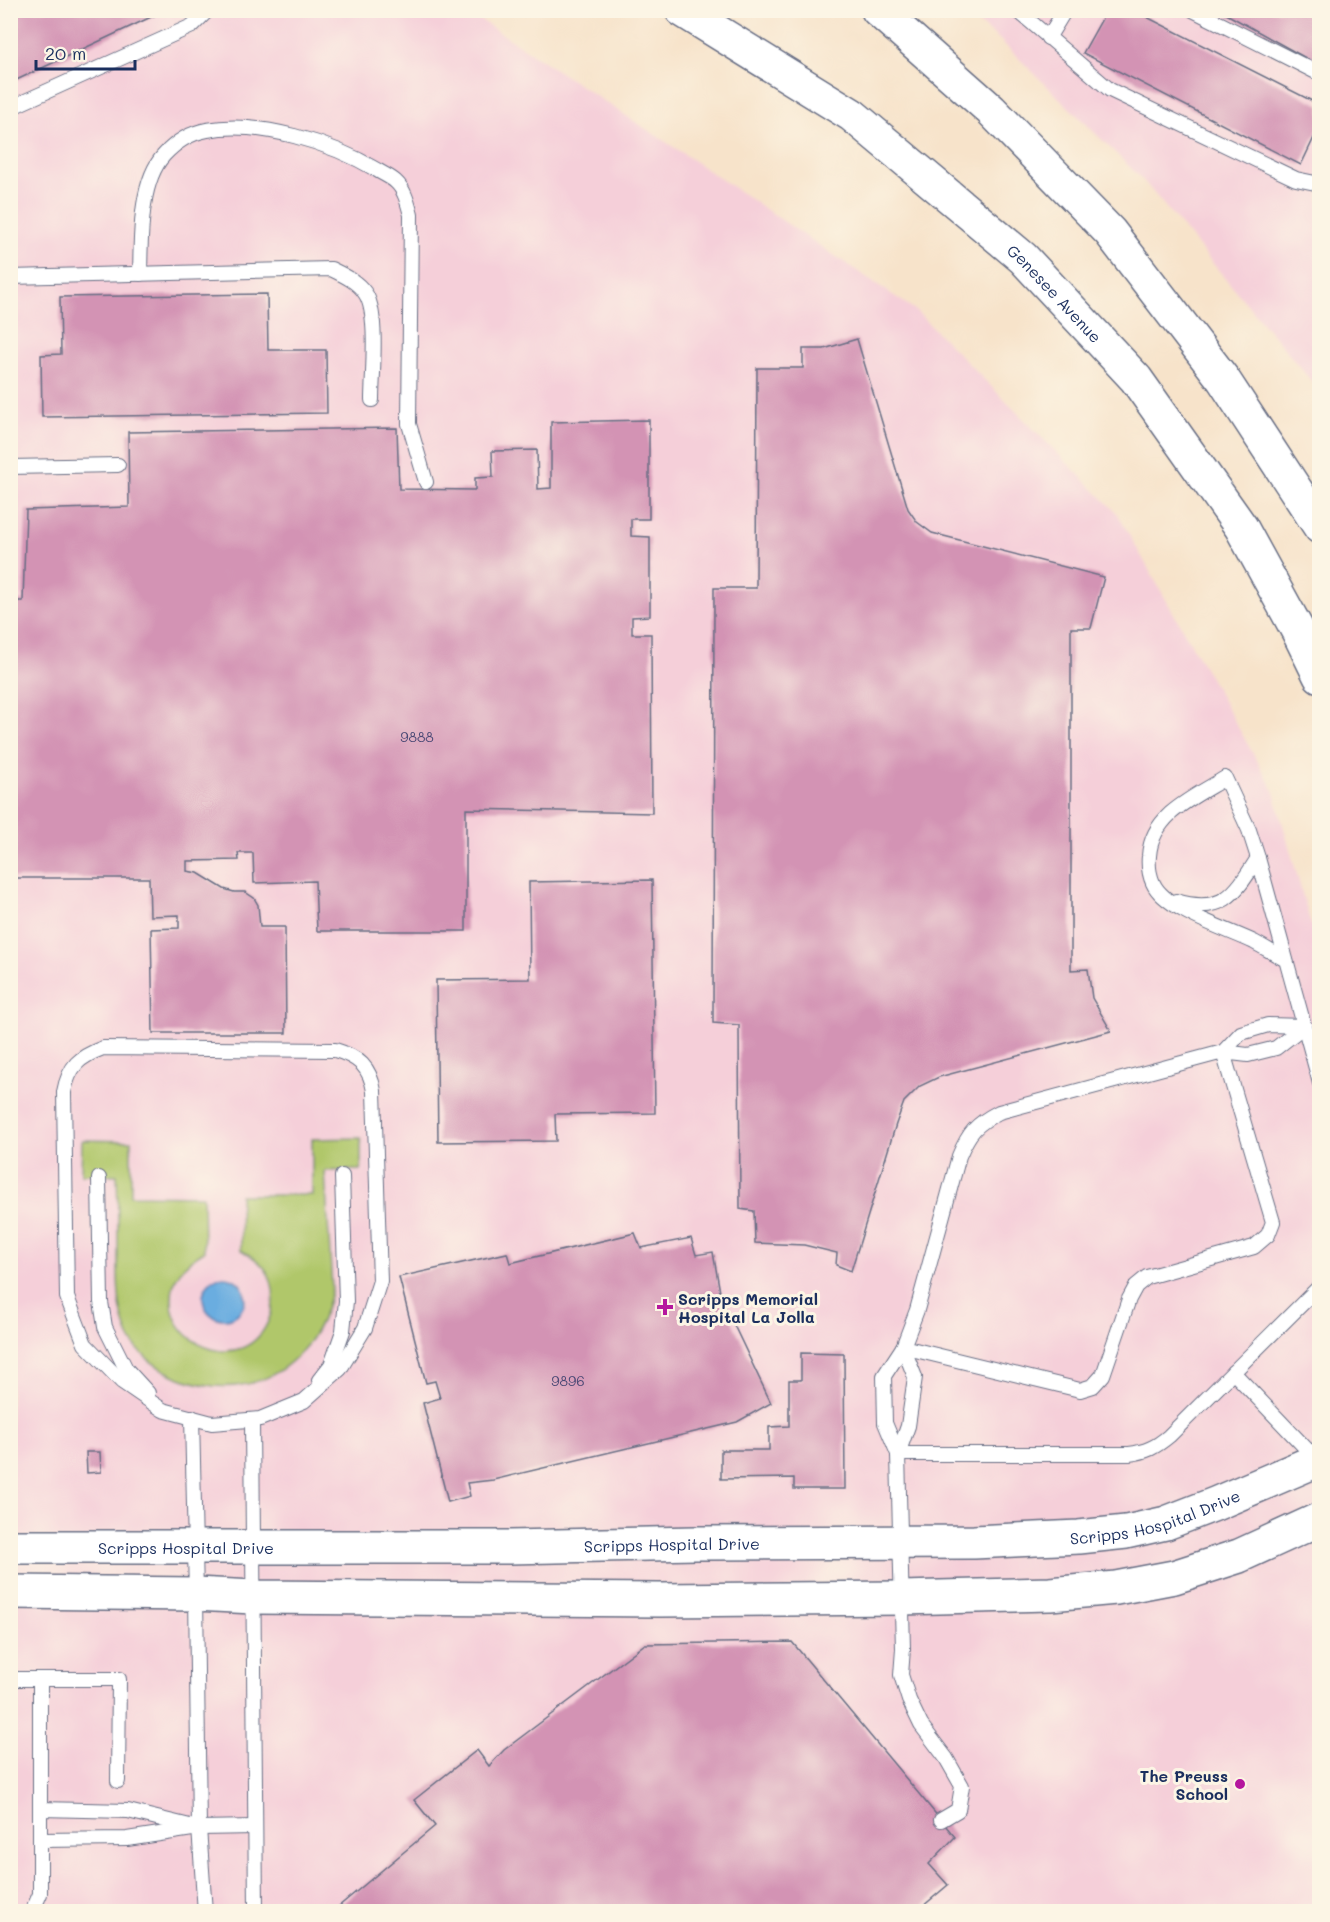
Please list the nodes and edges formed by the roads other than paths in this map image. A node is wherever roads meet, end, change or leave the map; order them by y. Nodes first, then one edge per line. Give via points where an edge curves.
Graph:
1 (208, 10) edge
2 (682, 10) edge
3 (878, 10) edge
4 (1017, 10) edge
5 (1065, 10) edge
6 (1193, 10) edge
7 (1048, 38) junction
8 (1320, 74) edge
9 (10, 108) edge
10 (1320, 184) edge
11 (140, 274) junction
12 (10, 277) edge
13 (372, 400) dead end
14 (118, 465) dead end
15 (10, 466) edge
16 (426, 482) dead end
17 (1320, 527) edge
18 (1320, 676) edge
19 (1258, 858) junction
20 (1166, 898) junction
21 (1286, 960) junction
22 (1304, 1026) junction
23 (1223, 1052) junction
24 (1320, 1083) edge
25 (342, 1176) dead end
26 (99, 1178) dead end
27 (1320, 1286) edge
28 (903, 1347) junction
29 (1233, 1372) junction
30 (304, 1401) junction
31 (164, 1410) junction
32 (192, 1417) junction
33 (252, 1420) junction
34 (898, 1454) junction
35 (1318, 1460) edge
36 (1320, 1519) edge
37 (902, 1542) junction
38 (10, 1547) edge
39 (195, 1547) junction
40 (253, 1547) junction
41 (10, 1592) edge
42 (196, 1594) junction
43 (253, 1597) junction
44 (902, 1598) junction
45 (10, 1679) edge
46 (40, 1679) junction
47 (118, 1781) dead end
48 (40, 1809) junction
49 (941, 1820) dead end
50 (255, 1827) junction
51 (199, 1828) junction
52 (40, 1840) junction
53 (32, 1911) edge
54 (205, 1911) edge
55 (256, 1911) edge

1 - 9 lane via 192,26
2 - 18 street, Genesee Avenue via 852,115 1023,258 1136,379 1228,508
3 - 17 street via 991,110 1110,232 1223,379
4 - 7 lane
5 - 7 lane
6 - 8 lane
7 - 10 lane via 1110,90 1296,179
11 - 12 lane
11 - 13 lane via 331,269 348,277 366,293 373,313
11 - 16 lane via 142,211 151,178 163,156 187,136 207,130 243,129 285,134 335,149 397,183 411,215 409,424
14 - 15 lane
19 - 20 lane via 1241,884 1218,903 1188,904
19 - 20 lane via 1225,778 1172,812 1158,826 1149,846 1148,868 1153,885
19 - 21 lane
20 - 21 lane
21 - 22 lane
22 - 23 lane via 1276,1048 1248,1055
22 - 23 lane via 1268,1024 1240,1033
22 - 24 lane
23 - 28 lane via 999,1112 980,1122 959,1156 917,1310
23 - 28 lane via 1274,1222 1268,1235 1254,1247 1147,1277 1129,1299 1103,1375 1093,1386 1080,1390
25 - 30 lane via 346,1301 343,1331 331,1365
26 - 31 lane via 105,1327 126,1369
27 - 29 lane
28 - 34 lane via 915,1377 908,1426
28 - 34 lane via 884,1376 885,1423
29 - 34 lane via 1169,1436 1147,1451
29 - 35 lane
30 - 31 lane via 340,1369 365,1328 380,1281 371,1077 350,1054 335,1050 103,1048 87,1053 76,1063 68,1074 64,1092 67,1297 85,1344 122,1382
30 - 33 lane
31 - 32 lane
32 - 33 lane via 212,1423
32 - 39 lane
33 - 40 lane
34 - 37 lane
35 - 37 street, Scripps Hospital Drive via 1182,1517 1126,1532 986,1542
36 - 44 street via 1239,1556 1174,1577 1116,1588
37 - 40 street, Scripps Hospital Drive
37 - 44 lane
38 - 39 street, Scripps Hospital Drive
39 - 40 street, Scripps Hospital Drive
39 - 42 lane
40 - 43 lane
41 - 42 street
42 - 43 street
42 - 51 lane
43 - 44 street
43 - 50 lane
44 - 49 lane via 901,1675 921,1725 962,1786 958,1810
45 - 46 lane
46 - 47 lane via 119,1679
46 - 48 lane
48 - 51 lane via 128,1811
48 - 52 lane
50 - 51 lane
50 - 55 lane
51 - 52 lane via 127,1839
51 - 54 lane
52 - 53 lane via 40,1894

